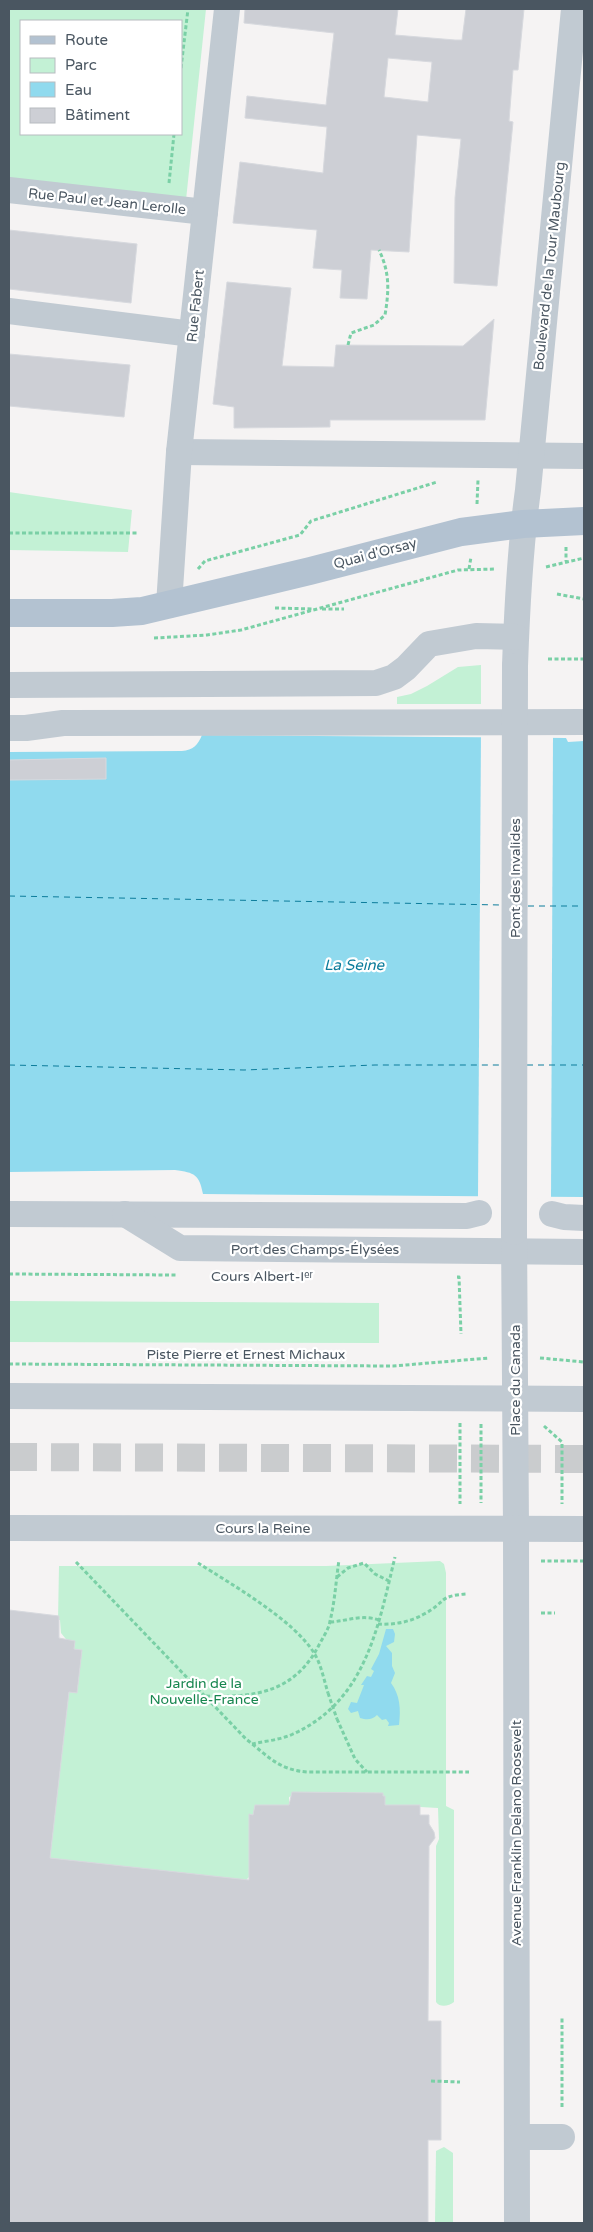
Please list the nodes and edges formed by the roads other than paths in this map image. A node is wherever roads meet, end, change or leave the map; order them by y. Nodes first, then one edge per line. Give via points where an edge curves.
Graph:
1 (227, 9) edge
2 (574, 9) edge
3 (9, 190) edge
4 (205, 212) junction
5 (9, 311) edge
6 (192, 334) junction
7 (450, 442) dead end
8 (179, 452) junction
9 (357, 454) junction
10 (531, 455) junction
11 (584, 456) edge
12 (584, 522) edge
13 (523, 524) junction
14 (169, 605) junction
15 (9, 613) edge
16 (516, 637) junction
17 (9, 685) edge
18 (9, 711) edge
19 (584, 722) edge
20 (63, 723) junction
21 (9, 728) edge
22 (479, 1213) dead end
23 (9, 1214) edge
24 (125, 1214) junction
25 (552, 1214) dead end
26 (584, 1218) edge
27 (514, 1242) junction
28 (584, 1252) edge
29 (9, 1396) edge
30 (514, 1399) junction
31 (584, 1399) edge
32 (9, 1528) edge
33 (516, 1528) junction
34 (584, 1529) edge
35 (517, 2137) junction
36 (562, 2137) dead end
37 (516, 2223) edge

1 - 4 street, Rue Fabert
2 - 10 street, Boulevard de la Tour Maubourg
3 - 4 street, Rue Paul et Jean Lerolle
4 - 6 street, Rue Fabert
5 - 6 street
6 - 8 street, Rue Fabert
7 - 9 street via 370,441
8 - 9 street
8 - 14 street, Rue Fabert
9 - 10 street
10 - 11 street
10 - 13 street, Boulevard de la Tour Maubourg
12 - 13 main road, Quai d'Orsay
13 - 14 main road, Quai d'Orsay via 460,532
13 - 16 street, Pont des Invalides
14 - 15 main road, Quai d'Orsay via 112,613
16 - 17 street via 476,636 429,644 394,678 376,683
16 - 27 street, Pont des Invalides, bridge
18 - 20 street
19 - 20 street
20 - 21 street
22 - 24 street via 467,1216
23 - 24 street
24 - 27 street, Port des Champs-Élysées via 180,1248
25 - 26 street
27 - 28 street, Port des Champs-Élysées
27 - 30 street, Place du Canada
29 - 30 street
30 - 31 street
30 - 33 street, Place du Canada
32 - 33 street, Cours la Reine
33 - 34 street
33 - 35 street, Avenue Franklin Delano Roosevelt
35 - 36 street
35 - 37 street, Avenue Franklin Delano Roosevelt

